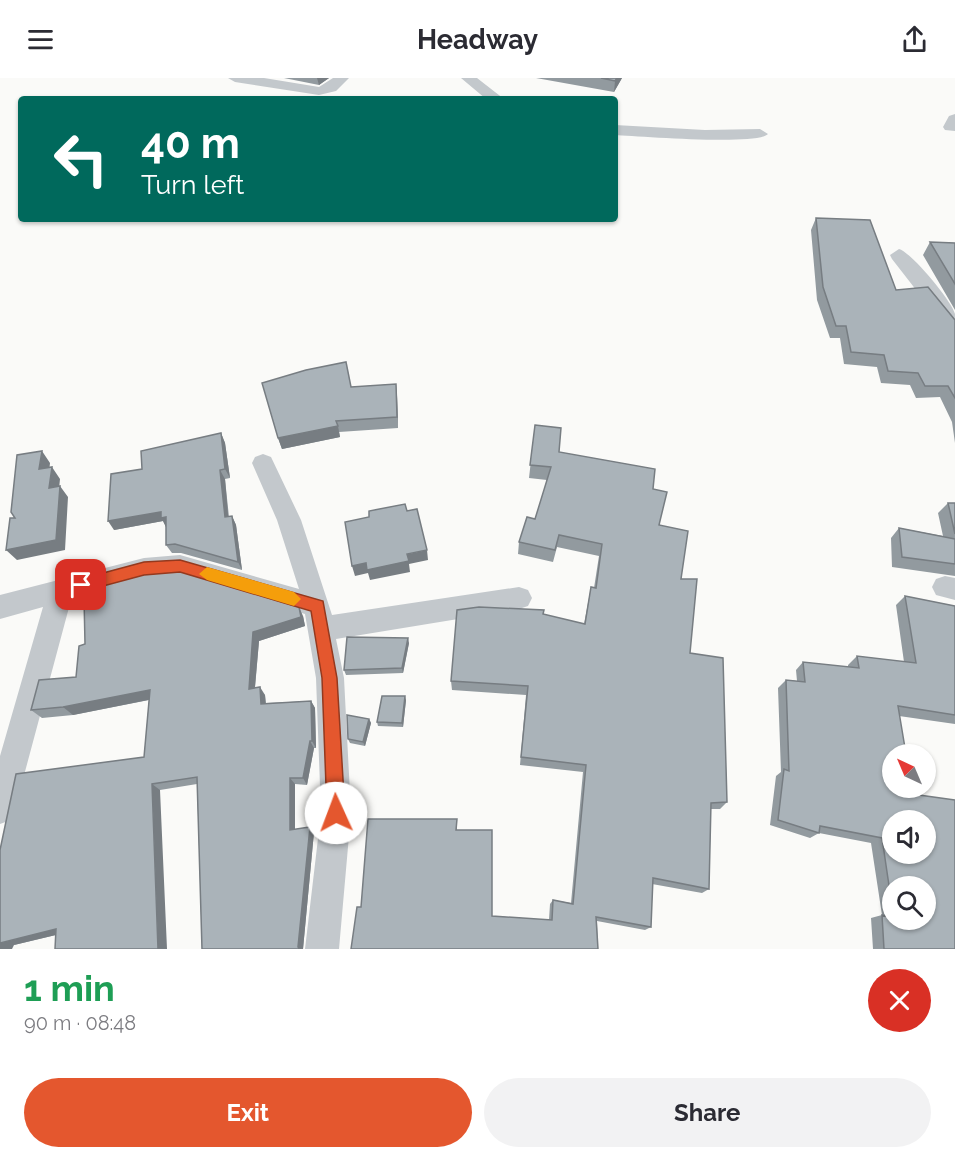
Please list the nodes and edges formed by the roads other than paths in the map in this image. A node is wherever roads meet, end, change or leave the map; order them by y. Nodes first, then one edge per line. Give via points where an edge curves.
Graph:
1 (235, 78) edge
2 (342, 78) edge
3 (468, 78) edge
4 (492, 96) edge
5 (618, 130) edge
6 (760, 134) dead end
7 (899, 255) dead end
8 (955, 326) edge
9 (263, 463) dead end
10 (60, 591) junction
11 (519, 598) dead end
12 (0, 607) edge
13 (320, 618) junction
14 (0, 809) edge
15 (322, 949) edge

1 - 2 street via 319,91 331,88
3 - 4 street
5 - 6 street
7 - 8 street
9 - 13 street via 289,520
10 - 12 street
10 - 13 street via 144,569 180,566
10 - 14 street
11 - 13 street
13 - 15 street via 330,678 336,813

